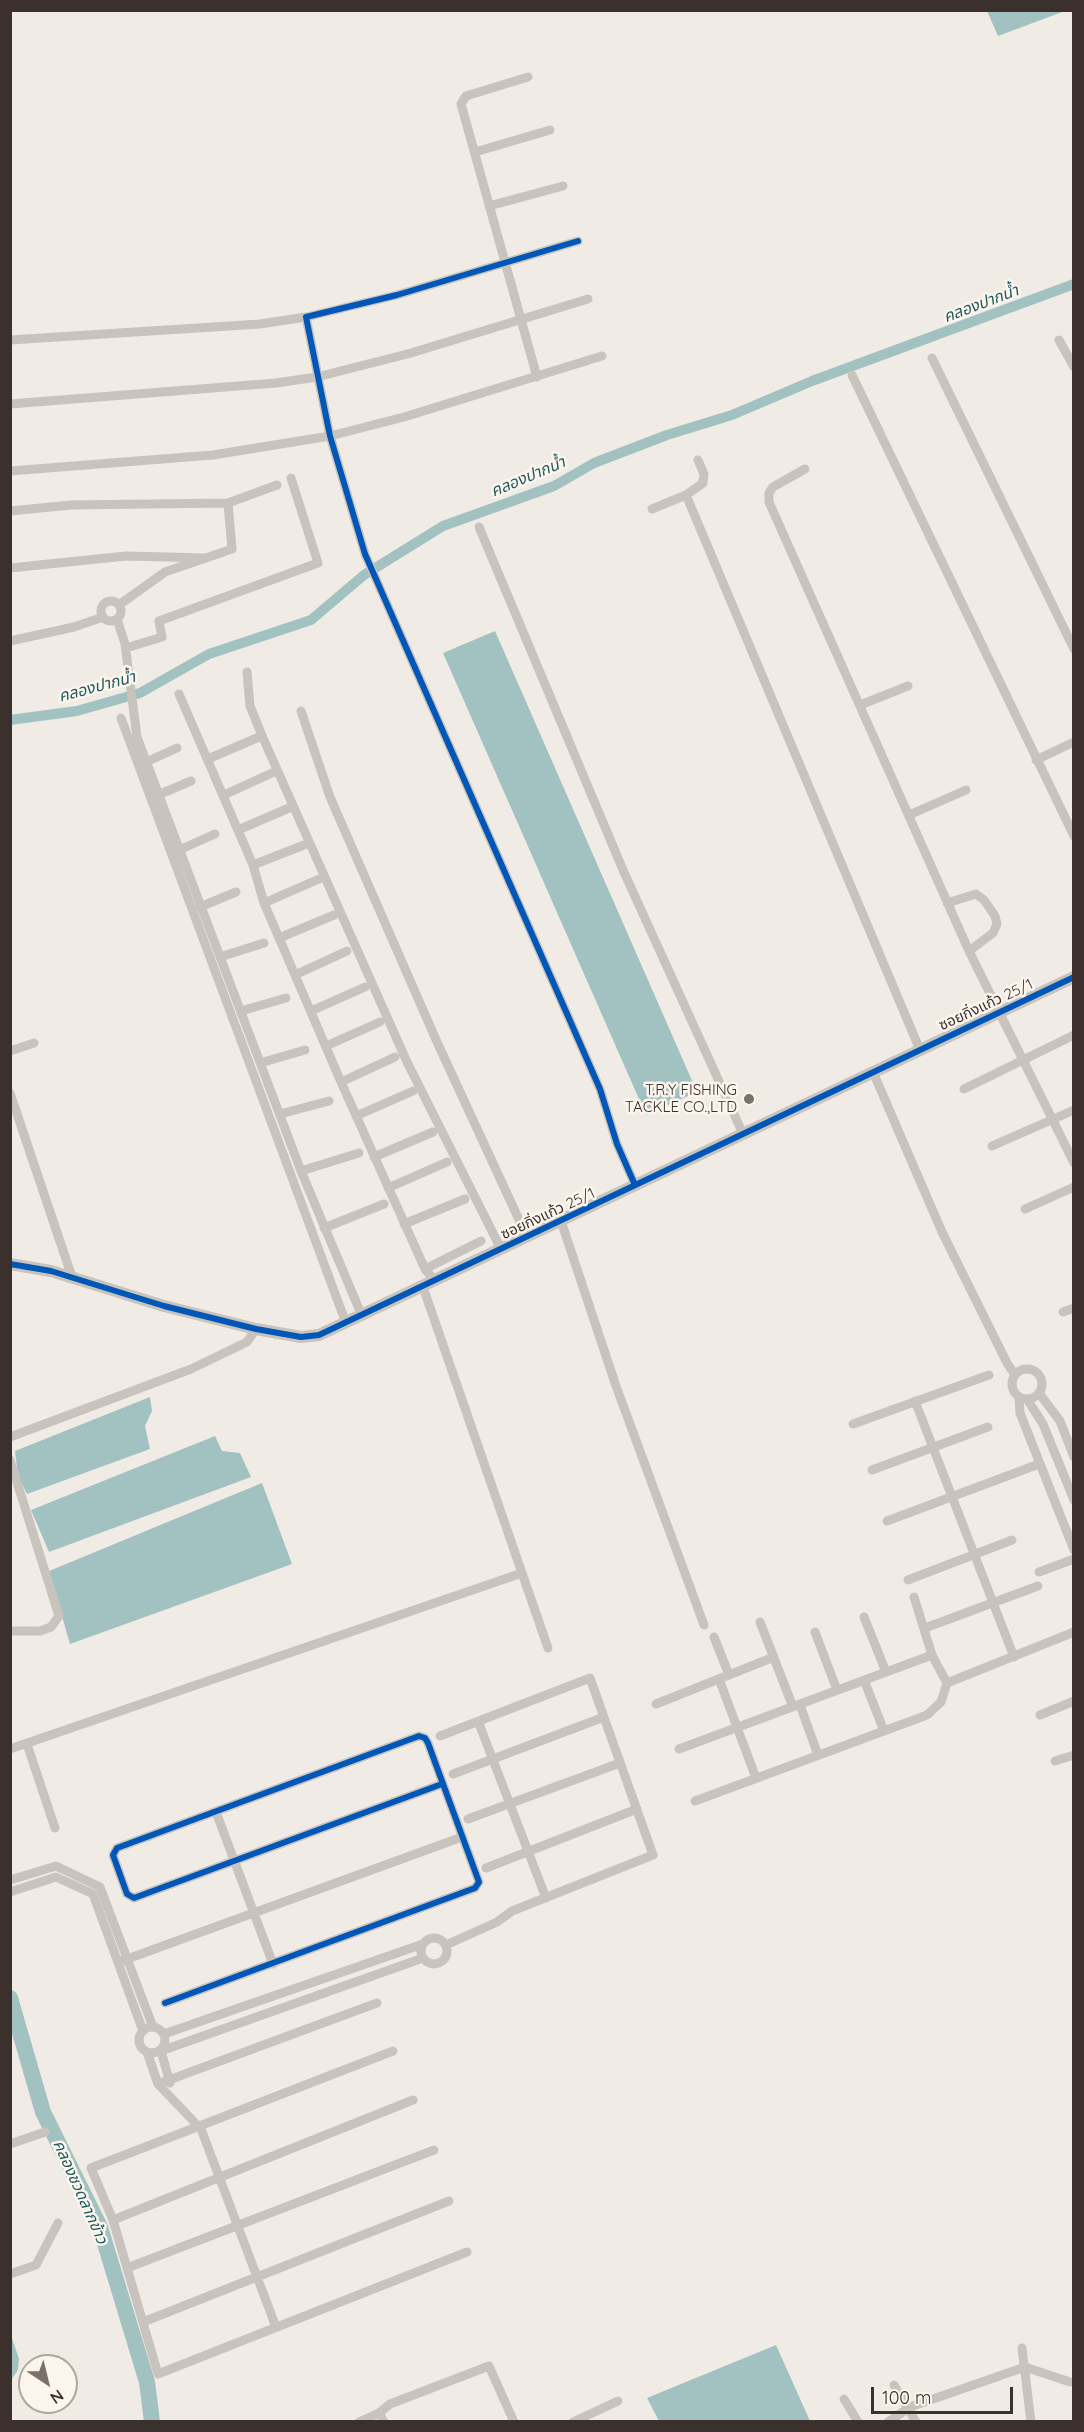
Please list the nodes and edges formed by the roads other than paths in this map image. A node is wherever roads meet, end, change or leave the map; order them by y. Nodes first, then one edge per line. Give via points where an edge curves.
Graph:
1 (528, 77) dead end
2 (550, 130) dead end
3 (475, 152) junction
4 (563, 186) dead end
5 (489, 206) junction
6 (578, 241) dead end
7 (505, 262) junction
8 (588, 299) dead end
9 (306, 317) junction
10 (519, 319) junction
11 (10, 340) edge
12 (1059, 340) dead end
13 (602, 356) dead end
14 (932, 358) dead end
15 (1074, 367) edge
16 (852, 375) dead end
17 (317, 377) junction
18 (537, 377) junction
19 (10, 404) edge
20 (330, 436) junction
21 (698, 460) dead end
22 (805, 469) dead end
23 (10, 471) edge
24 (291, 478) dead end
25 (277, 485) dead end
26 (686, 495) junction
27 (228, 503) junction
28 (652, 509) dead end
29 (10, 511) edge
30 (479, 527) dead end
31 (206, 558) junction
32 (10, 568) edge
33 (119, 605) junction
34 (103, 617) junction
35 (117, 619) junction
36 (10, 641) edge
37 (126, 646) junction
38 (1074, 649) edge
39 (247, 672) dead end
40 (908, 686) dead end
41 (179, 694) dead end
42 (860, 705) junction
43 (301, 711) dead end
44 (121, 718) dead end
45 (260, 737) dead end
46 (1074, 742) edge
47 (177, 748) dead end
48 (208, 759) junction
49 (1036, 760) junction
50 (146, 762) junction
51 (274, 772) dead end
52 (191, 781) dead end
53 (966, 790) dead end
54 (158, 795) junction
55 (224, 795) junction
56 (289, 808) dead end
57 (909, 815) junction
58 (238, 830) junction
59 (215, 834) dead end
60 (1074, 836) edge
61 (304, 845) dead end
62 (179, 850) junction
63 (253, 865) junction
64 (319, 879) dead end
65 (236, 892) dead end
66 (264, 903) junction
67 (947, 903) junction
68 (200, 907) junction
69 (334, 915) dead end
70 (279, 938) junction
71 (264, 943) dead end
72 (347, 951) dead end
73 (969, 951) junction
74 (220, 957) junction
75 (295, 975) junction
76 (1074, 977) edge
77 (365, 987) dead end
78 (286, 998) dead end
79 (241, 1011) junction
80 (311, 1011) junction
81 (1000, 1012) junction
82 (380, 1022) dead end
83 (1074, 1035) edge
84 (34, 1043) dead end
85 (326, 1046) junction
86 (305, 1050) dead end
87 (920, 1050) junction
88 (10, 1051) edge
89 (395, 1057) dead end
90 (1021, 1061) junction
91 (260, 1063) junction
92 (873, 1072) junction
93 (341, 1082) junction
94 (964, 1089) dead end
95 (413, 1091) dead end
96 (10, 1093) edge
97 (329, 1101) dead end
98 (1074, 1110) edge
99 (280, 1114) junction
100 (356, 1116) junction
101 (1051, 1120) junction
102 (433, 1132) dead end
103 (743, 1134) junction
104 (992, 1146) dead end
105 (359, 1153) dead end
106 (374, 1157) junction
107 (447, 1162) dead end
108 (1074, 1163) edge
109 (301, 1171) junction
110 (635, 1185) junction
111 (1074, 1187) edge
112 (388, 1188) junction
113 (465, 1200) dead end
114 (384, 1204) dead end
115 (1025, 1209) dead end
116 (561, 1221) junction
117 (404, 1224) junction
118 (324, 1228) junction
119 (527, 1237) junction
120 (481, 1240) dead end
121 (501, 1250) junction
122 (10, 1264) edge
123 (425, 1269) junction
124 (72, 1277) junction
125 (435, 1281) junction
126 (423, 1287) junction
127 (1074, 1308) edge
128 (1063, 1312) dead end
129 (362, 1316) junction
130 (346, 1323) junction
131 (256, 1329) junction
132 (989, 1375) dead end
133 (1015, 1375) junction
134 (1039, 1393) junction
135 (1023, 1398) junction
136 (915, 1401) junction
137 (854, 1424) dead end
138 (988, 1427) dead end
139 (10, 1437) edge
140 (1069, 1446) junction
141 (932, 1447) junction
142 (1054, 1452) junction
143 (1074, 1457) edge
144 (10, 1460) edge
145 (1039, 1464) junction
146 (872, 1470) dead end
147 (951, 1497) junction
148 (1074, 1500) edge
149 (888, 1521) dead end
150 (1012, 1540) dead end
151 (1074, 1550) edge
152 (972, 1554) junction
153 (1074, 1559) edge
154 (1039, 1572) dead end
155 (522, 1573) junction
156 (908, 1580) dead end
157 (1038, 1586) dead end
158 (914, 1597) dead end
159 (992, 1604) junction
160 (864, 1617) dead end
161 (760, 1622) dead end
162 (704, 1625) dead end
163 (925, 1628) junction
164 (10, 1631) edge
165 (815, 1632) dead end
166 (1074, 1632) edge
167 (714, 1637) dead end
168 (548, 1648) dead end
169 (932, 1655) junction
170 (774, 1657) junction
171 (1014, 1657) junction
172 (886, 1672) junction
173 (729, 1675) junction
174 (719, 1679) junction
175 (864, 1680) junction
176 (947, 1683) junction
177 (837, 1690) junction
178 (1073, 1703) edge
179 (656, 1704) dead end
180 (797, 1706) junction
181 (604, 1716) junction
182 (1040, 1716) dead end
183 (478, 1721) junction
184 (737, 1728) junction
185 (884, 1731) junction
186 (440, 1736) dead end
187 (27, 1743) junction
188 (10, 1749) edge
189 (679, 1749) dead end
190 (818, 1755) junction
191 (1074, 1755) edge
192 (493, 1758) junction
193 (1055, 1761) dead end
194 (620, 1762) junction
195 (453, 1774) dead end
196 (756, 1778) junction
197 (442, 1784) junction
198 (695, 1801) dead end
199 (510, 1804) junction
200 (637, 1809) junction
201 (216, 1812) junction
202 (468, 1819) dead end
203 (55, 1828) dead end
204 (462, 1837) junction
205 (529, 1852) junction
206 (234, 1861) junction
207 (486, 1868) dead end
208 (39, 1871) junction
209 (10, 1880) edge
210 (42, 1881) junction
211 (10, 1892) edge
212 (546, 1898) junction
213 (255, 1913) junction
214 (423, 1944) junction
215 (446, 1945) junction
216 (128, 1958) junction
217 (423, 1958) junction
218 (118, 1962) junction
219 (273, 1964) junction
220 (283, 1993) junction
221 (165, 2003) dead end
222 (376, 2003) dead end
223 (287, 2007) junction
224 (153, 2027) junction
225 (143, 2031) junction
226 (164, 2034) junction
227 (393, 2051) dead end
228 (147, 2052) junction
229 (159, 2052) junction
230 (170, 2079) junction
231 (158, 2084) junction
232 (169, 2096) junction
233 (413, 2100) dead end
234 (199, 2127) junction
235 (45, 2132) dead end
236 (10, 2144) edge
237 (434, 2151) dead end
238 (220, 2178) junction
239 (449, 2201) dead end
240 (113, 2220) junction
241 (58, 2223) dead end
242 (238, 2226) junction
243 (467, 2252) dead end
244 (127, 2268) junction
245 (10, 2274) edge
246 (257, 2277) junction
247 (143, 2322) junction
248 (276, 2327) junction
249 (1022, 2348) dead end
250 (1025, 2367) junction
251 (1070, 2382) dead end
252 (894, 2385) dead end
253 (844, 2399) dead end
254 (618, 2401) dead end
255 (908, 2409) junction
256 (382, 2417) edge
257 (359, 2421) edge
258 (513, 2421) edge
259 (573, 2421) edge
260 (858, 2421) edge
261 (888, 2421) edge
262 (916, 2421) edge
263 (1031, 2421) edge

1 - 3 street via 462,100
2 - 3 street
3 - 5 street
4 - 5 street
5 - 7 street
6 - 7 street
7 - 9 street via 397,295
7 - 10 street
8 - 10 street
9 - 11 street via 260,324
9 - 17 street
10 - 17 street
10 - 18 street
12 - 15 street
13 - 18 street
14 - 38 street
16 - 49 street
17 - 19 street
17 - 20 street
18 - 20 street
20 - 23 street via 213,455
20 - 110 street via 365,554 394,626 521,905 608,1107 617,1144
21 - 26 street via 705,479
22 - 42 street via 773,487 769,502
24 - 37 street via 318,563 159,621 162,637
25 - 27 street
26 - 28 street
26 - 87 street
27 - 29 street via 71,505
27 - 31 street via 232,549
30 - 103 street via 623,870
31 - 32 street via 126,556
31 - 33 street via 165,573
33 - 34 street via 105,603 101,609
33 - 35 street
34 - 35 street
34 - 36 street
35 - 37 street
37 - 50 street via 137,737
39 - 121 street via 250,706 267,747 408,1062
40 - 42 street
41 - 48 street
42 - 57 street
43 - 119 street via 330,797
44 - 130 street
45 - 48 street
46 - 49 street
47 - 50 street
48 - 55 street
49 - 60 street
50 - 54 street
51 - 55 street
52 - 54 street
53 - 57 street
54 - 62 street
55 - 58 street
56 - 58 street
57 - 67 street
58 - 63 street
59 - 62 street
61 - 63 street
62 - 68 street
63 - 66 street
64 - 66 street
65 - 68 street
66 - 70 street
67 - 73 street
67 - 73 street via 976,894 995,916 993,933
68 - 74 street
69 - 70 street
70 - 75 street
71 - 74 street
72 - 75 street
73 - 81 street
74 - 79 street
75 - 80 street
76 - 81 street, ซอยกิ่งแก้ว 25/1
77 - 80 street
78 - 79 street
79 - 91 street
80 - 85 street
81 - 87 street, ซอยกิ่งแก้ว 25/1
81 - 90 street
82 - 85 street
83 - 90 street
84 - 88 street
85 - 93 street
86 - 91 street
87 - 92 street, ซอยกิ่งแก้ว 25/1
89 - 93 street
90 - 94 street
90 - 101 street
91 - 99 street
92 - 103 street, ซอยกิ่งแก้ว 25/1
92 - 133 street via 942,1232
93 - 100 street
95 - 100 street
96 - 124 street
97 - 99 street
98 - 101 street
99 - 109 street
100 - 106 street
101 - 104 street
101 - 108 street
102 - 106 street
103 - 110 street, ซอยกิ่งแก้ว 25/1
105 - 109 street
106 - 112 street
107 - 112 street
109 - 118 street
110 - 116 street, ซอยกิ่งแก้ว 25/1
111 - 115 street
112 - 117 street
113 - 117 street
114 - 118 street
116 - 119 street, ซอยกิ่งแก้ว 25/1
116 - 162 street via 616,1386
117 - 123 street
118 - 129 street
119 - 121 street, ซอยกิ่งแก้ว 25/1
120 - 123 street
121 - 125 street, ซอยกิ่งแก้ว 25/1
122 - 124 street, ซอยกิ่งแก้ว 25/1
123 - 125 street
124 - 131 street, ซอยกิ่งแก้ว 25/1 via 174,1309
125 - 126 street, ซอยกิ่งแก้ว 25/1
126 - 129 street, ซอยกิ่งแก้ว 25/1
126 - 155 street
127 - 128 street
129 - 130 street, ซอยกิ่งแก้ว 25/1
130 - 131 street, ซอยกิ่งแก้ว 25/1 via 319,1335 301,1337
131 - 139 street via 246,1342 190,1369
132 - 136 street
133 - 134 street via 1026,1369 1036,1372 1041,1381
133 - 135 street via 1012,1387
134 - 135 street
134 - 140 street via 1060,1421
135 - 142 street via 1043,1424
135 - 145 street via 1020,1413
136 - 137 street
136 - 141 street
138 - 141 street
140 - 142 street
140 - 143 street
141 - 146 street
141 - 147 street
142 - 148 street
144 - 164 street via 59,1616 51,1627
145 - 147 street
145 - 151 street
147 - 149 street
147 - 152 street
150 - 152 street
152 - 156 street
152 - 159 street
153 - 154 street
155 - 168 street
155 - 187 street
157 - 159 street
158 - 163 street
159 - 163 street
159 - 171 street
160 - 172 street
161 - 170 street
163 - 169 street
165 - 177 street
166 - 171 street
167 - 173 street
169 - 172 street
169 - 176 street
170 - 173 street
170 - 180 street
171 - 176 street
172 - 175 street
173 - 174 street
174 - 179 street
174 - 184 street
175 - 177 street
175 - 185 street
176 - 185 street via 935,1709
177 - 180 street
178 - 182 street
180 - 184 street
180 - 190 street
181 - 183 street via 590,1678
181 - 192 street
181 - 194 street
183 - 186 street
183 - 192 street
184 - 189 street
184 - 196 street
185 - 190 street
187 - 188 street
187 - 203 street
190 - 196 street
191 - 193 street
192 - 195 street
192 - 199 street
194 - 199 street
194 - 200 street
196 - 198 street
197 - 201 street via 428,1743 419,1736
197 - 204 street
197 - 206 street
199 - 202 street
199 - 205 street
200 - 205 street
200 - 212 street via 653,1855
201 - 206 street
201 - 206 street via 117,1848 113,1855 127,1894 134,1898
204 - 213 street
204 - 219 street via 479,1882 475,1888
205 - 207 street
205 - 212 street
206 - 213 street
208 - 209 street
208 - 210 street
208 - 216 street via 62,1867 100,1887
210 - 211 street
210 - 218 street via 60,1877 93,1894
212 - 215 street
213 - 216 street
213 - 219 street
214 - 215 street via 435,1937
214 - 217 street
214 - 220 street
215 - 217 street via 447,1955 440,1963 432,1964
216 - 218 street
216 - 224 street
217 - 223 street
218 - 225 street
219 - 221 street
220 - 223 street
220 - 226 street
222 - 230 street
223 - 229 street
224 - 225 street
224 - 226 street
225 - 228 street via 140,2044
226 - 229 street via 165,2045
227 - 234 street
228 - 229 street
228 - 231 street
229 - 230 street
230 - 231 street
230 - 232 street
231 - 232 street
232 - 234 street
233 - 238 street
234 - 238 street
234 - 240 street via 92,2168
235 - 236 street
237 - 242 street
238 - 240 street
238 - 242 street
239 - 246 street
240 - 244 street
241 - 245 street via 36,2265
242 - 244 street
242 - 246 street
243 - 248 street
244 - 247 street
246 - 247 street
246 - 248 street
247 - 248 street via 158,2374
249 - 250 street
250 - 251 street
250 - 255 street
250 - 263 street
252 - 255 street
253 - 260 street
254 - 259 street
255 - 261 street
255 - 262 street
256 - 257 street
256 - 258 street via 390,2404 489,2366

